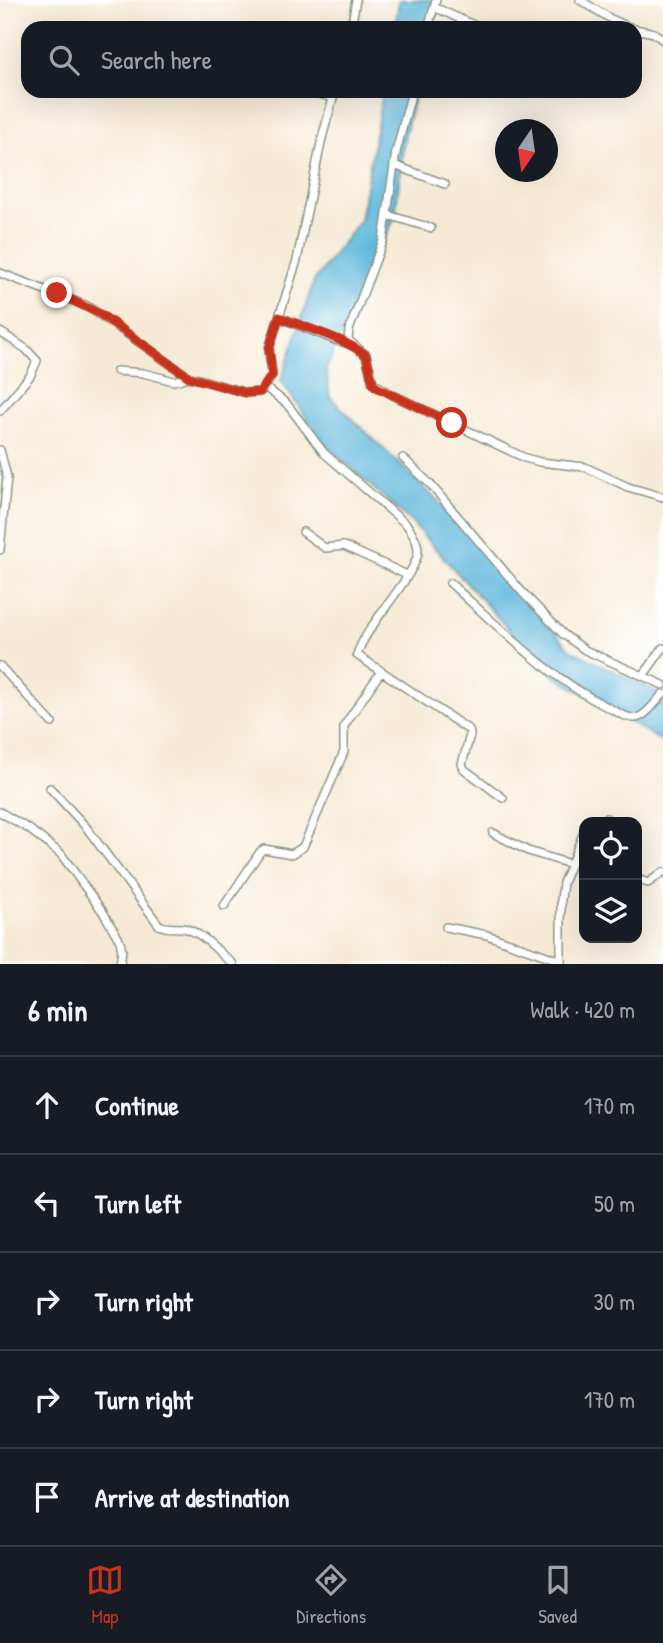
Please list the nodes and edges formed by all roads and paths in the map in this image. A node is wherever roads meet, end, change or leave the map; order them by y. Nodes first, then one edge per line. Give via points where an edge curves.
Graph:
1 (356, 0) edge
2 (580, 0) edge
3 (435, 3) edge
4 (352, 21) edge
5 (430, 21) edge
6 (467, 21) edge
7 (616, 21) edge
8 (642, 30) edge
9 (663, 40) edge
10 (326, 98) edge
11 (410, 98) edge
12 (333, 100) joint
13 (394, 165) junction
14 (445, 184) dead end
15 (388, 215) junction
16 (431, 228) dead end
17 (0, 273) edge
18 (279, 317) junction
19 (0, 332) edge
20 (349, 343) junction
21 (117, 371) dead end
22 (189, 377) junction
23 (265, 387) junction
24 (0, 411) edge
25 (0, 450) edge
26 (403, 458) dead end
27 (663, 497) edge
28 (303, 532) dead end
29 (0, 550) edge
30 (407, 575) junction
31 (450, 583) dead end
32 (663, 648) edge
33 (0, 666) edge
34 (380, 673) junction
35 (643, 676) junction
36 (663, 685) edge
37 (663, 694) edge
38 (52, 723) dead end
39 (50, 788) dead end
40 (503, 798) dead end
41 (0, 812) edge
42 (493, 833) dead end
43 (579, 843) edge
44 (570, 864) junction
45 (663, 872) edge
46 (640, 880) edge
47 (224, 906) dead end
48 (446, 927) dead end
49 (561, 963) edge
50 (120, 964) edge
51 (233, 964) edge

1 - 4 street
2 - 7 street
3 - 5 street
3 - 6 street
8 - 9 street
10 - 12 lane
11 - 13 street
12 - 18 street via 297,260
13 - 14 street
13 - 15 street
15 - 16 street
15 - 20 street via 379,254 349,330
17 - 22 street via 87,306
18 - 20 street
18 - 23 street via 269,349 272,375
19 - 24 street via 37,362
20 - 27 street via 366,355 373,383 395,396 525,458 585,467
21 - 22 street via 174,381
22 - 23 street via 246,393
23 - 30 street via 287,404 324,453 413,533 418,554
25 - 29 street via 7,477
26 - 35 street via 563,634 585,650
28 - 30 street via 325,548 344,546
30 - 34 street via 357,652
31 - 37 street via 594,701 626,716 641,716
32 - 35 street
33 - 38 street
34 - 40 street via 468,730 464,769
34 - 47 street via 344,726 344,752 303,847 292,854 264,849
35 - 36 street
39 - 51 street via 86,827 159,925 194,932
41 - 50 street via 71,864 117,934
42 - 44 street via 528,851
43 - 44 street
44 - 49 street via 561,899
45 - 46 street via 648,883
48 - 49 street via 487,935

